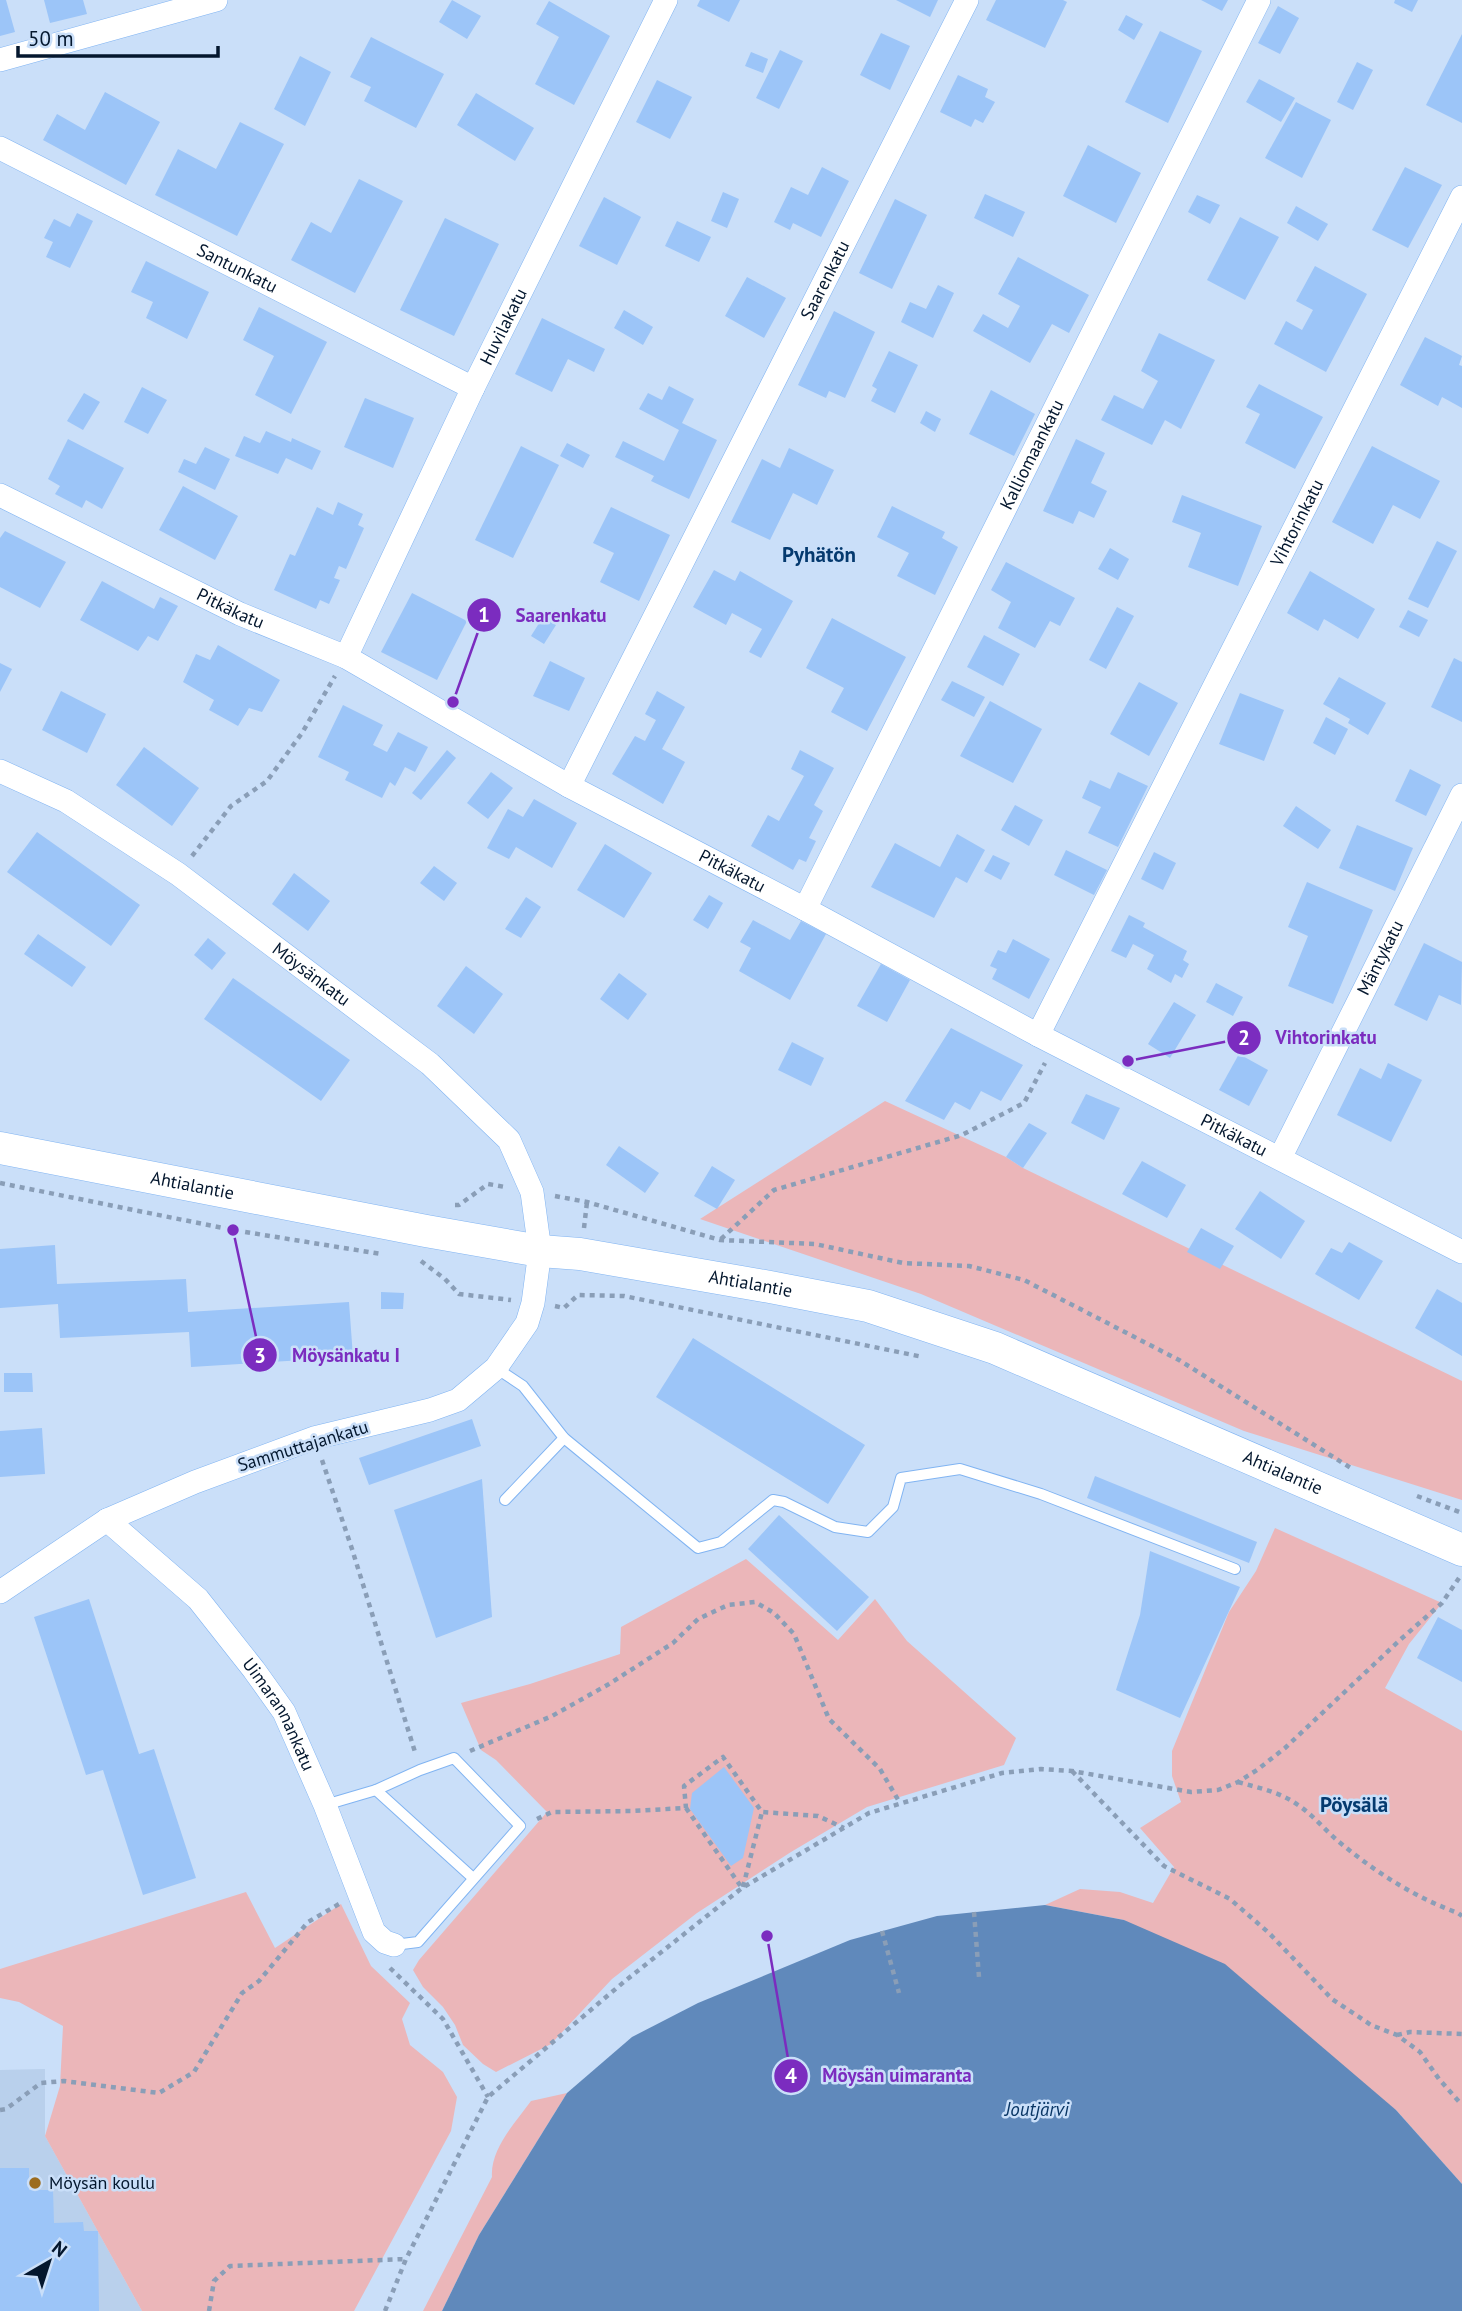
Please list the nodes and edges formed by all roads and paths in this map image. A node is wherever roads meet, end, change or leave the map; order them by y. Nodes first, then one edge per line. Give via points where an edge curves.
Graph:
1 (216, 0) edge
2 (666, 0) edge
3 (967, 0) edge
4 (1259, 0) edge
5 (0, 60) edge
6 (0, 148) edge
7 (1462, 197) edge
8 (473, 388) junction
9 (0, 495) edge
10 (346, 657) junction
11 (0, 771) edge
12 (569, 786) junction
13 (1462, 795) edge
14 (178, 874) junction
15 (805, 909) junction
16 (1047, 1039) junction
17 (0, 1148) edge
18 (1280, 1158) junction
19 (0, 1183) edge
20 (587, 1202) dead end
21 (720, 1240) junction
22 (540, 1251) junction
23 (1462, 1252) edge
24 (394, 1256) dead end
25 (421, 1261) dead end
26 (533, 1303) junction
27 (925, 1357) dead end
28 (496, 1368) junction
29 (314, 1438) junction
30 (564, 1438) junction
31 (1363, 1475) dead end
32 (1412, 1494) dead end
33 (505, 1500) dead end
34 (1462, 1513) edge
35 (107, 1520) junction
36 (1234, 1569) dead end
37 (1458, 1570) edge
38 (0, 1592) edge
39 (454, 1758) junction
40 (420, 1770) junction
41 (1072, 1771) junction
42 (1238, 1782) junction
43 (376, 1790) junction
44 (900, 1803) junction
45 (325, 1805) junction
46 (685, 1808) junction
47 (762, 1812) junction
48 (520, 1826) junction
49 (844, 1828) junction
50 (473, 1878) junction
51 (742, 1888) junction
52 (345, 1900) dead end
53 (974, 1912) dead end
54 (1462, 1916) edge
55 (882, 1931) dead end
56 (394, 1945) joint
57 (389, 1967) dead end
58 (979, 1977) dead end
59 (899, 1993) dead end
60 (1462, 2034) edge
61 (1397, 2035) junction
62 (488, 2097) junction
63 (1462, 2105) edge
64 (0, 2110) edge
65 (406, 2259) junction
66 (208, 2311) edge
67 (385, 2311) edge

1 - 5 street
2 - 8 street, Huvilakatu
3 - 12 street, Saarenkatu
4 - 15 street, Kalliomaankatu
6 - 8 street, Santunkatu
7 - 16 street, Vihtorinkatu
8 - 10 street, Huvilakatu
9 - 10 street, Pitkäkatu via 240,614
10 - 12 street, Pitkäkatu
10 - 14 path via 302,733 267,781 230,806
11 - 14 street, Möysänkatu via 66,801
12 - 15 street, Pitkäkatu
13 - 18 street, Mäntykatu
14 - 22 street, Möysänkatu via 430,1064 509,1140 532,1192
15 - 16 street, Pitkäkatu
16 - 18 street, Pitkäkatu
16 - 21 path via 1024,1103 962,1135 774,1190
17 - 22 main road, Ahtialantie
18 - 23 street, Pitkäkatu
19 - 24 path via 233,1230
20 - 21 path
21 - 31 path via 815,1244 903,1263 969,1266 1024,1280 1179,1360
22 - 26 street, Sammuttajankatu
22 - 37 main road, Ahtialantie via 580,1254 868,1306 995,1348
25 - 26 path via 459,1294
26 - 27 path via 564,1308 578,1295 624,1296
26 - 28 street, Sammuttajankatu via 527,1322
28 - 29 street, Sammuttajankatu via 458,1400
28 - 30 lane via 523,1386
29 - 35 street, Sammuttajankatu
29 - 40 path
30 - 33 lane
30 - 36 lane via 698,1548 721,1542 773,1500 835,1527 868,1532 893,1507 901,1478 961,1469 1041,1494
32 - 34 path
35 - 38 street, Sammuttajankatu
35 - 45 street, Uimarannankatu via 198,1599 254,1670 284,1712
37 - 42 path via 1442,1603 1285,1748
39 - 40 lane
39 - 44 path via 552,1716 609,1684 673,1643 698,1619 728,1605 755,1602 775,1613 794,1634 830,1719 880,1769
39 - 48 lane
40 - 43 lane
41 - 42 path via 1191,1792
41 - 44 path via 1002,1773
41 - 61 path via 1164,1867 1230,1899 1332,1999 1371,2025
42 - 54 path via 1274,1791 1300,1806 1397,1884
43 - 45 lane
43 - 50 lane
44 - 49 path via 869,1813
45 - 56 street, Uimarannankatu via 374,1932
46 - 47 path via 684,1786 723,1757
46 - 48 path via 552,1812
46 - 51 path
47 - 49 path via 818,1816
47 - 51 path
48 - 50 lane
49 - 51 path
50 - 56 lane via 418,1942
51 - 62 path
52 - 64 path via 307,1922 259,1981 242,1993 194,2071 159,2093 64,2081 41,2083
53 - 58 path
55 - 59 path
57 - 62 path via 443,2019
60 - 61 path
61 - 63 path via 1420,2052
62 - 65 path
65 - 66 path via 230,2266 214,2281
65 - 67 path

